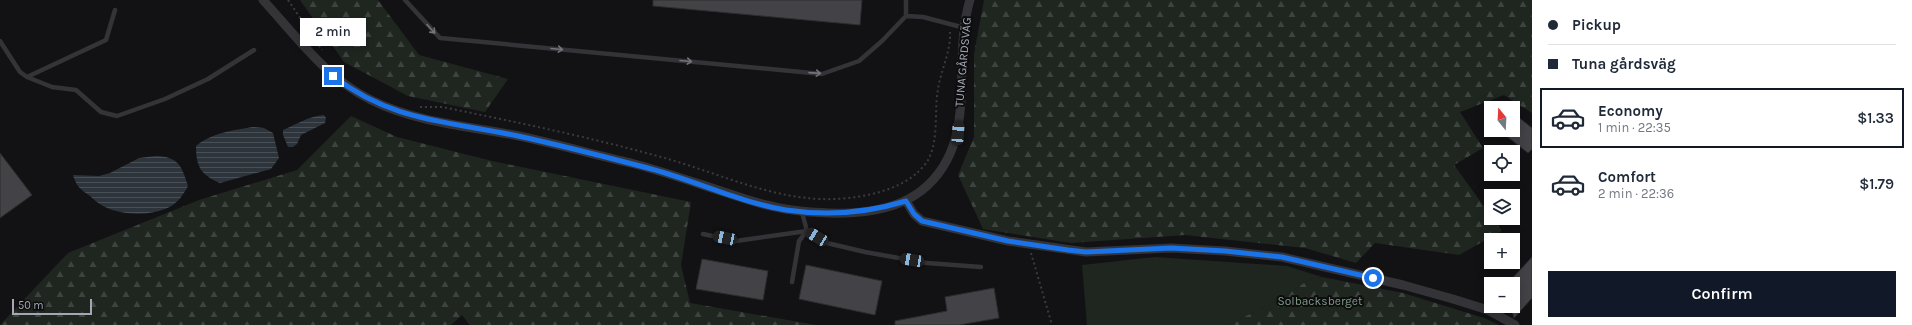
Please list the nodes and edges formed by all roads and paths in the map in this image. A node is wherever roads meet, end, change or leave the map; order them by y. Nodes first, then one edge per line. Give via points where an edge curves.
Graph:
1 (263, 0) edge
2 (288, 0) edge
3 (405, 0) edge
4 (906, 0) edge
5 (970, 0) edge
6 (115, 10) dead end
7 (906, 16) junction
8 (950, 23) junction
9 (966, 28) junction
10 (0, 41) edge
11 (254, 50) dead end
12 (324, 54) dead end
13 (28, 77) junction
14 (416, 107) dead end
15 (906, 201) junction
16 (802, 212) junction
17 (807, 231) junction
18 (703, 234) dead end
19 (1032, 244) junction
20 (981, 267) dead end
21 (792, 282) dead end
22 (1052, 325) edge
23 (1515, 325) edge

1 - 16 street, TUNA GÅRDSVÄG via 326,70 353,91 386,108 414,117 517,136 605,157 762,204
2 - 12 path
3 -> 7 lane via 440,38 822,74 859,61
4 - 7 lane
5 - 9 street, TUNA GÅRDSVÄG
6 - 13 lane via 106,40
7 - 8 lane
8 - 9 lane
8 - 14 path via 950,36 938,90 933,148 929,160 903,183 874,194 808,198 776,193 585,137 442,107
9 - 15 street, TUNA GÅRDSVÄG via 958,133 953,149 937,176
10 - 13 lane via 20,72
11 - 13 lane via 208,79 117,116 100,112 76,90 52,87
15 - 16 street, TUNA GÅRDSVÄG via 850,213
15 - 19 street via 922,221
16 - 17 lane
17 - 18 lane via 736,241
17 - 20 lane via 827,243 865,252 928,263
17 - 21 lane via 800,241
19 - 22 path via 1032,262
19 - 23 street via 1086,252 1171,248 1282,257 1453,299 1488,310

